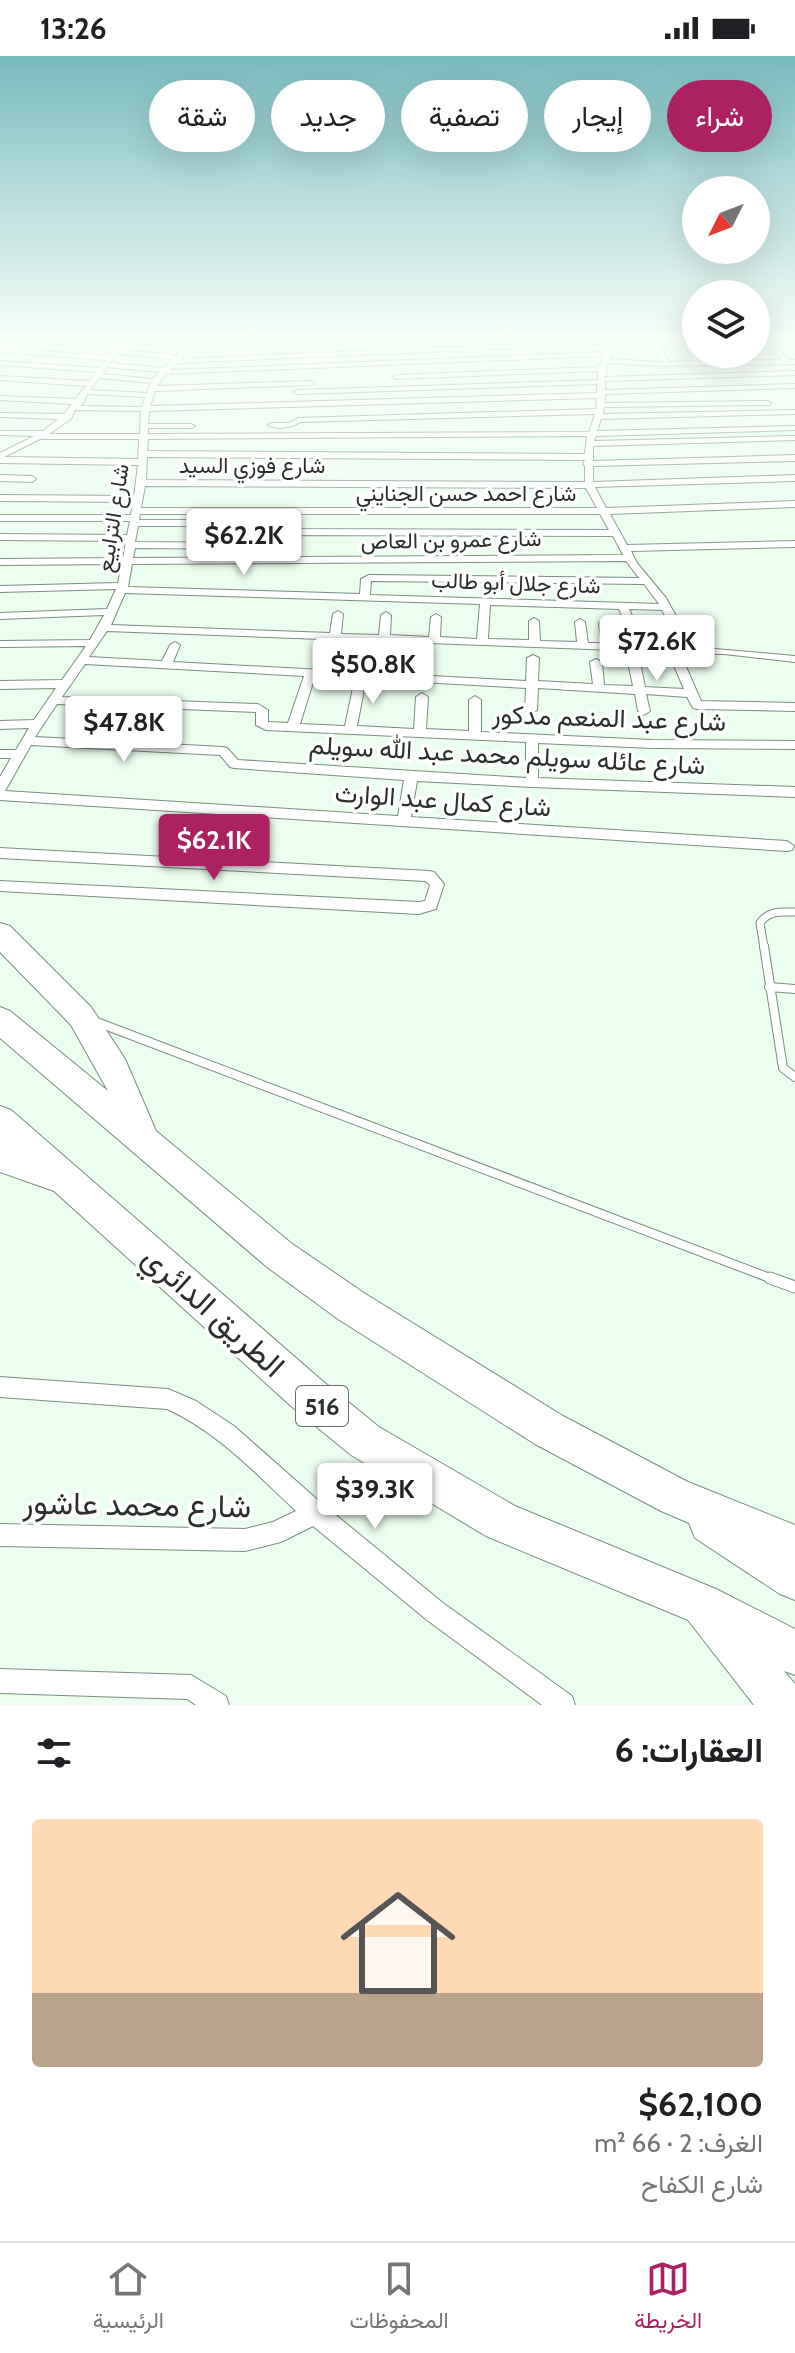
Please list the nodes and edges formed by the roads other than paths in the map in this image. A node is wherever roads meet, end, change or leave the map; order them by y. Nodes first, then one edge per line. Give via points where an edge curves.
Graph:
1 (71, 412) edge
2 (104, 412) edge
3 (146, 412) edge
4 (230, 412) edge
5 (287, 412) edge
6 (372, 412) edge
7 (596, 412) edge
8 (0, 415) edge
9 (286, 416) dead end
10 (66, 417) junction
11 (144, 422) junction
12 (795, 428) edge
13 (0, 433) edge
14 (42, 435) junction
15 (795, 438) edge
16 (590, 439) junction
17 (0, 456) edge
18 (142, 458) junction
19 (795, 458) edge
20 (587, 460) junction
21 (0, 478) edge
22 (795, 478) edge
23 (32, 479) dead end
24 (141, 483) junction
25 (589, 485) junction
26 (0, 498) edge
27 (139, 499) junction
28 (795, 504) edge
29 (285, 511) junction
30 (326, 511) junction
31 (604, 511) junction
32 (0, 518) edge
33 (136, 518) junction
34 (281, 528) junction
35 (324, 532) junction
36 (361, 532) junction
37 (615, 533) junction
38 (0, 537) edge
39 (132, 542) junction
40 (795, 544) edge
41 (322, 548) dead end
42 (626, 553) junction
43 (361, 559) junction
44 (130, 560) junction
45 (0, 562) edge
46 (646, 581) junction
47 (122, 588) junction
48 (0, 589) edge
49 (365, 598) junction
50 (485, 602) junction
51 (623, 606) junction
52 (666, 607) junction
53 (112, 612) junction
54 (338, 614) dead end
55 (386, 615) dead end
56 (0, 616) edge
57 (436, 617) dead end
58 (534, 621) dead end
59 (580, 622) dead end
60 (604, 623) dead end
61 (104, 628) junction
62 (335, 635) junction
63 (384, 637) junction
64 (434, 639) junction
65 (482, 641) junction
66 (92, 643) junction
67 (535, 643) junction
68 (0, 644) edge
69 (175, 645) dead end
70 (583, 645) junction
71 (608, 646) junction
72 (640, 647) junction
73 (672, 648) junction
74 (689, 649) junction
75 (533, 658) dead end
76 (795, 659) edge
77 (81, 660) junction
78 (596, 662) dead end
79 (634, 662) dead end
80 (166, 665) junction
81 (311, 672) junction
82 (361, 675) junction
83 (532, 683) junction
84 (66, 684) junction
85 (0, 685) edge
86 (599, 687) junction
87 (640, 690) junction
88 (690, 693) junction
89 (422, 697) dead end
90 (54, 700) junction
91 (475, 700) dead end
92 (795, 707) edge
93 (531, 710) dead end
94 (644, 711) dead end
95 (37, 724) junction
96 (0, 725) edge
97 (293, 727) junction
98 (350, 730) junction
99 (420, 733) junction
100 (475, 736) junction
101 (532, 739) junction
102 (27, 741) junction
103 (795, 745) edge
104 (0, 754) edge
105 (19, 754) junction
106 (411, 776) junction
107 (532, 783) junction
108 (0, 788) edge
109 (795, 792) edge
110 (0, 795) edge
111 (404, 821) junction
112 (787, 846) dead end
113 (0, 853) edge
114 (0, 886) edge
115 (795, 912) edge
116 (0, 934) edge
117 (769, 987) junction
118 (795, 989) edge
119 (81, 1016) junction
120 (9, 1028) edge
121 (795, 1077) edge
122 (0, 1121) edge
123 (144, 1142) junction
124 (0, 1156) edge
125 (66, 1179) junction
126 (795, 1287) edge
127 (0, 1387) edge
128 (675, 1497) junction
129 (314, 1512) junction
130 (0, 1535) edge
131 (795, 1546) edge
132 (795, 1579) edge
133 (701, 1604) junction
134 (795, 1653) edge
135 (0, 1681) edge
136 (217, 1705) edge
137 (563, 1705) edge
138 (783, 1705) edge

1 - 10 street
2 - 11 street
3 - 11 street, شارع الترابيع
4 - 11 street
5 - 9 street
6 - 11 street via 288,425
7 - 16 street
8 - 10 street
10 - 11 street
10 - 14 street
11 - 14 street
11 - 16 street
11 - 18 street, شارع الترابيع
12 - 16 street
13 - 14 street
14 - 17 street
15 - 16 street
16 - 20 street
17 - 18 street
18 - 20 street
18 - 24 street, شارع الترابيع
19 - 20 street
20 - 25 street
21 - 23 street
22 - 25 street, شارع فوزي السيد via 785,483
24 - 25 street, شارع فوزي السيد
24 - 27 street, شارع الترابيع
25 - 31 street
26 - 27 street
27 - 33 street, شارع الترابيع
28 - 31 street, شارع احمد حسن الجنايني
29 - 30 street, شارع احمد حسن الجنايني
29 - 33 street, شارع احمد حسن الجنايني
29 - 34 street
30 - 31 street, شارع احمد حسن الجنايني
30 - 35 street
31 - 37 street
32 - 33 street
33 - 34 street
33 - 39 street, شارع الترابيع
34 - 35 street
34 - 39 street via 273,546
35 - 36 street
35 - 41 street
36 - 37 street
36 - 43 street
37 - 42 street
38 - 39 street
39 - 44 street, شارع الترابيع
40 - 42 street, شارع عمرو بن العاص
42 - 43 street, شارع عمرو بن العاص
42 - 46 street
43 - 44 street, شارع عمرو بن العاص
44 - 45 street, شارع عمرو بن العاص
44 - 47 street, شارع الترابيع
46 - 49 street via 369,578
46 - 52 street
47 - 48 street, شارع جلال أبو طالب
47 - 49 street, شارع جلال أبو طالب
47 - 53 street, شارع الترابيع
49 - 50 street, شارع جلال أبو طالب
50 - 51 street, شارع جلال أبو طالب
50 - 65 street
51 - 52 street, شارع جلال أبو طالب
51 - 72 street
52 - 74 street
53 - 56 street
53 - 61 street, شارع الترابيع
54 - 62 street
55 - 63 street
57 - 64 street
58 - 67 street
59 - 70 street
60 - 71 street
61 - 62 street
61 - 66 street, شارع الترابيع
62 - 63 street
63 - 64 street
64 - 65 street
65 - 67 street
66 - 68 street
66 - 77 street, شارع الترابيع
67 - 70 street
69 - 80 street
70 - 71 street
71 - 72 street
72 - 73 street
73 - 74 street
73 - 88 street
74 - 76 street
75 - 83 street
77 - 80 street
77 - 84 street, شارع الترابيع
78 - 86 street
79 - 87 street
80 - 81 street
81 - 82 street
81 - 97 street
82 - 83 street
82 - 98 street
83 - 86 street
83 - 93 street
84 - 85 street
84 - 90 street, شارع الترابيع
86 - 87 street
87 - 88 street
87 - 94 street
88 - 92 street via 704,708
89 - 99 street
90 - 95 street, شارع الترابيع
90 - 97 street, شارع عبد المنعم مدكور via 258,708 264,726
91 - 100 street
95 - 96 street
95 - 102 street, شارع الترابيع
97 - 98 street, شارع عبد المنعم مدكور
98 - 99 street, شارع عبد المنعم مدكور
99 - 100 street, شارع عبد المنعم مدكور
100 - 101 street, شارع عبد المنعم مدكور
101 - 103 street, شارع عبد المنعم مدكور
101 - 107 street
102 - 105 street, شارع الترابيع
102 - 106 street, شارع عائله سويلم محمد عبد الله سويلم via 223,751 234,764
104 - 105 street
105 - 108 street, شارع الترابيع
106 - 107 street, شارع عائله سويلم محمد عبد الله سويلم
106 - 111 street
107 - 109 street, شارع عائله سويلم محمد عبد الله سويلم
110 - 111 street, شارع كمال عبد الوارث
111 - 112 street, شارع كمال عبد الوارث
113 - 114 street via 429,876 437,884 433,901 419,908
115 - 117 lane via 773,911 760,923
116 - 119 highway
117 - 118 lane
117 - 121 lane via 783,1068
119 - 123 highway via 114,1069
119 - 126 lane
120 - 123 highway
122 - 125 highway, الطريق الدائري / 516
123 - 128 highway via 279,1255 351,1306 549,1430
124 - 125 highway
125 - 133 highway, الطريق الدائري / 516 via 365,1441 501,1521
127 - 129 street via 168,1399 192,1408
128 - 131 highway
128 - 132 highway
129 - 130 street, شارع محمد عاشور via 269,1537 245,1540
129 - 137 street
133 - 134 highway, الطريق الدائري / 516
133 - 138 highway, الطريق الدائري / 516
135 - 136 street via 191,1687

